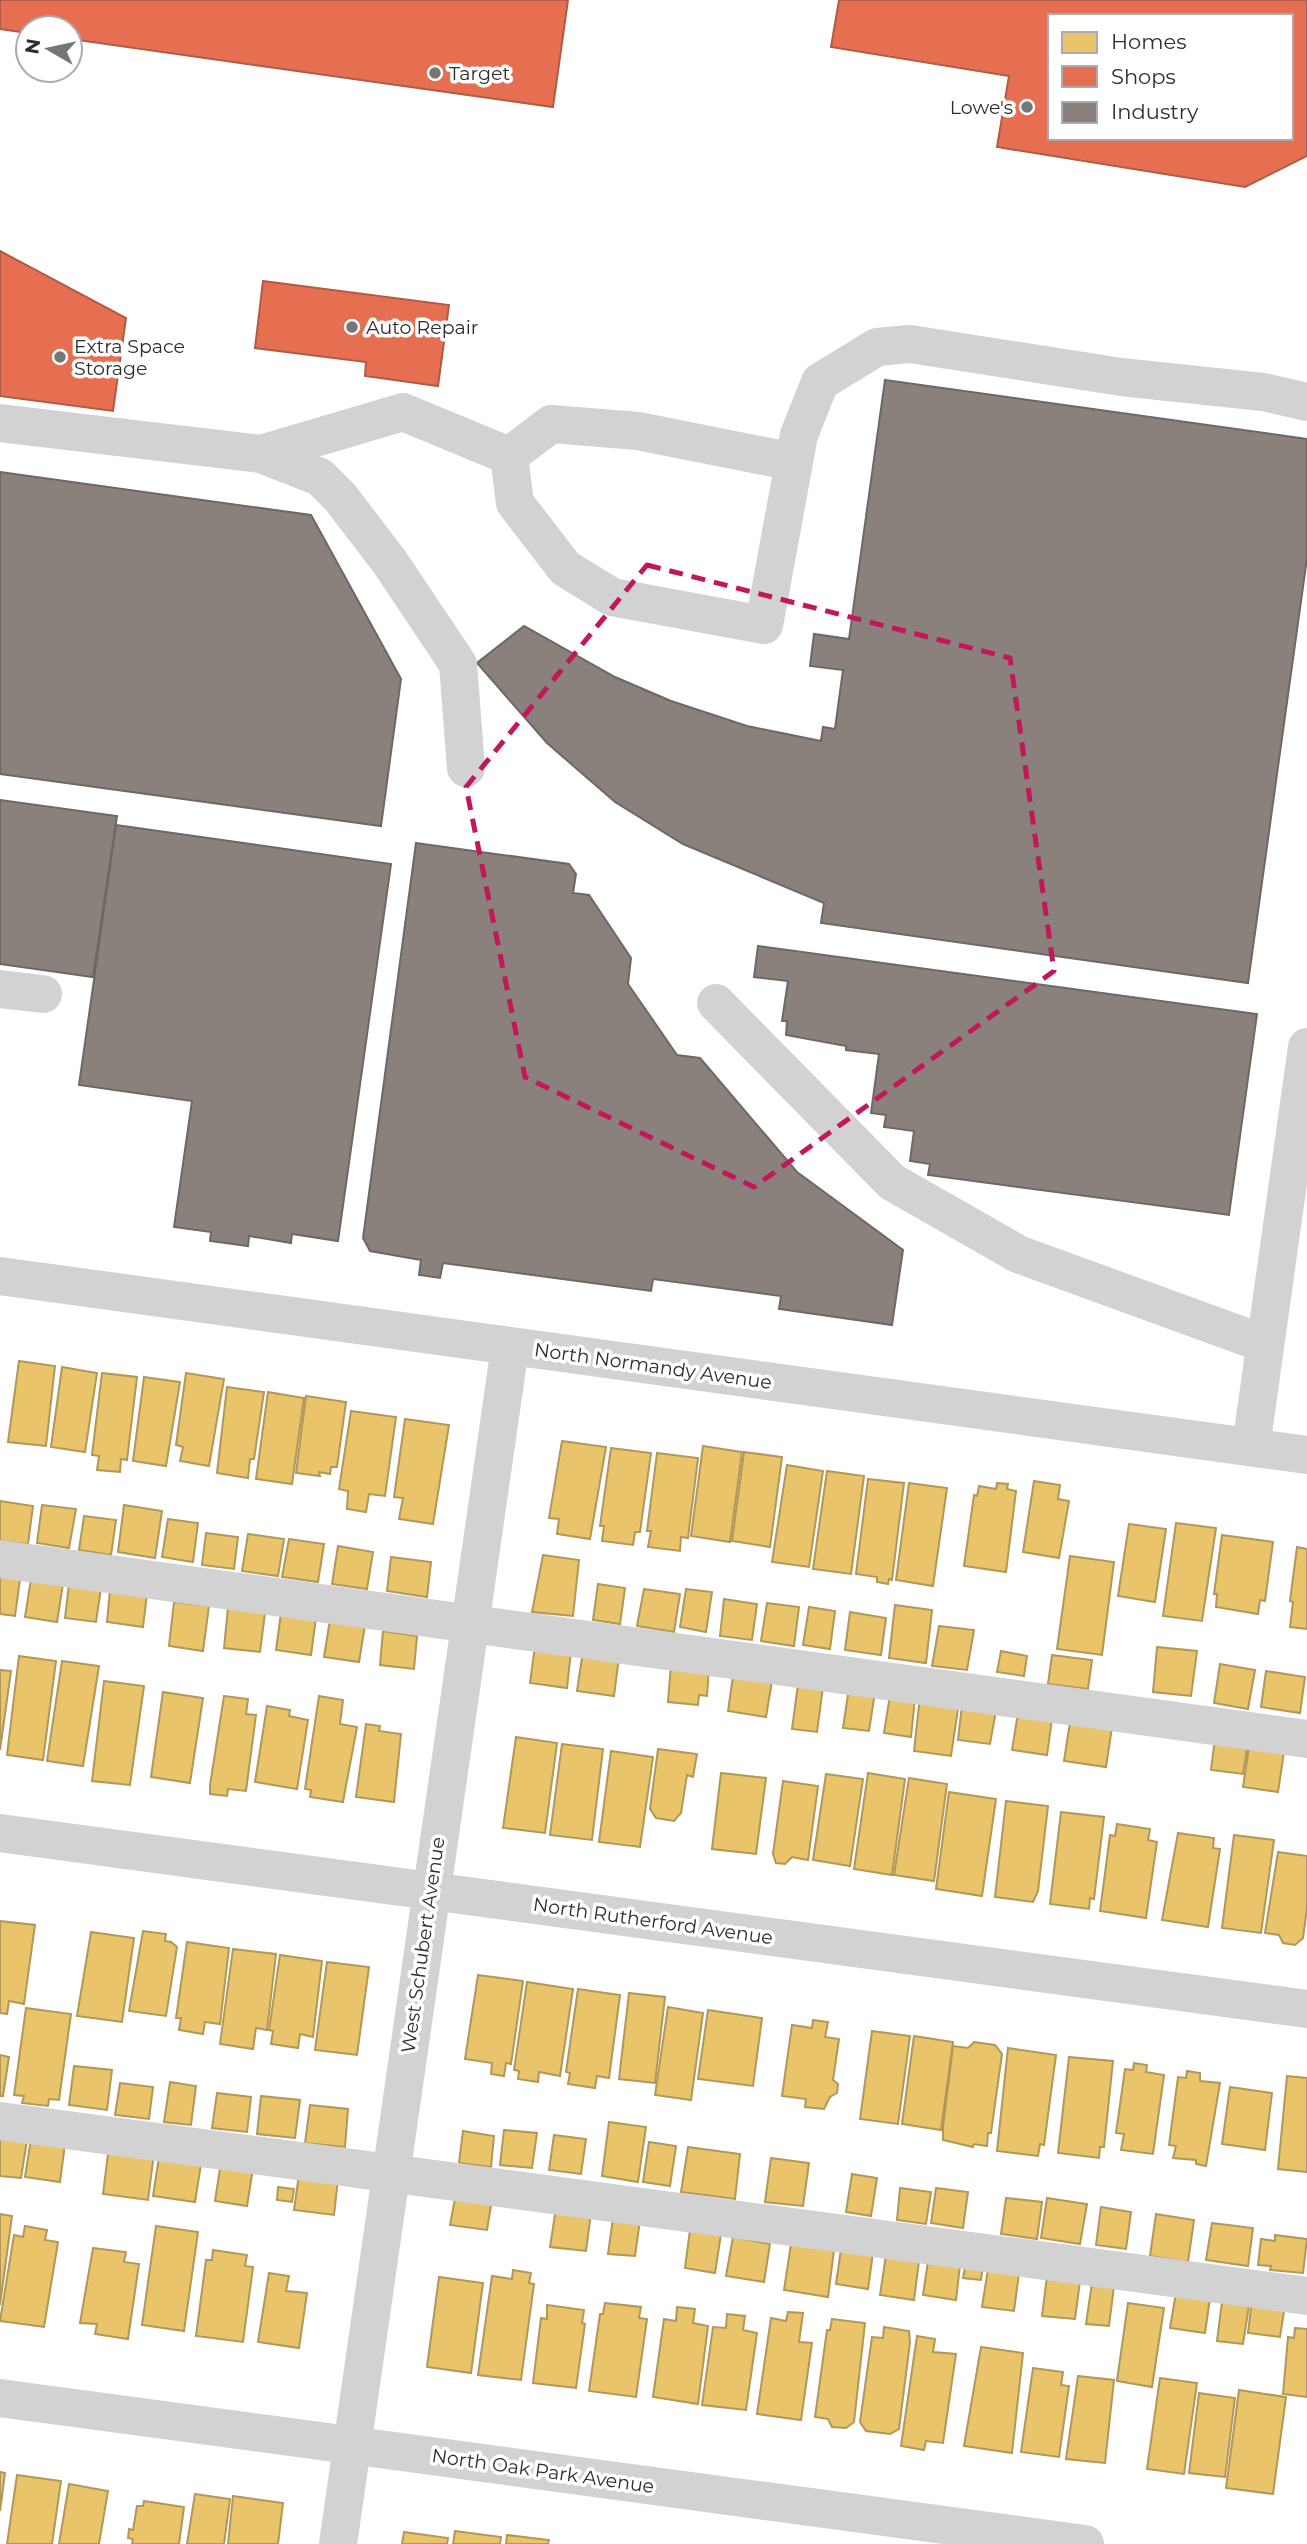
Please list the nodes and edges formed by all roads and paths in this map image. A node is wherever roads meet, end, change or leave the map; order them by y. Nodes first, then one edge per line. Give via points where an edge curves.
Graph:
1 (1307, 402) edge
2 (0, 423) edge
3 (261, 454) junction
4 (509, 456) junction
5 (794, 462) junction
6 (466, 768) dead end
7 (0, 989) edge
8 (43, 994) dead end
9 (716, 1003) dead end
10 (1307, 1047) edge
11 (0, 1276) edge
12 (1265, 1344) junction
13 (510, 1347) junction
14 (1251, 1447) junction
15 (1307, 1455) edge
16 (0, 1559) edge
17 (470, 1626) junction
18 (1307, 1739) edge
19 (0, 1833) edge
20 (431, 1891) junction
21 (1307, 2010) edge
22 (0, 2121) edge
23 (391, 2173) junction
24 (1307, 2296) edge
25 (0, 2398) edge
26 (352, 2445) junction
27 (338, 2544) edge
28 (1085, 2544) edge

1 - 5 street via 1263,392 1121,377 910,344 877,347 820,382 799,435
2 - 3 street
3 - 4 street via 402,412
3 - 6 street via 320,477 340,497 458,664
4 - 5 street via 551,424 638,432
4 - 5 street via 515,503 565,568 612,597 764,625
7 - 8 street
9 - 12 street via 892,1182 1018,1254
10 - 12 street
11 - 13 street, North Normandy Avenue
12 - 14 street
13 - 14 street, North Normandy Avenue
13 - 17 street, West Schubert Avenue
14 - 15 street, North Normandy Avenue
16 - 17 street
17 - 18 street
17 - 20 street, West Schubert Avenue
19 - 20 street, North Rutherford Avenue
20 - 21 street, North Rutherford Avenue
20 - 23 street, West Schubert Avenue
22 - 23 street
23 - 24 street
23 - 26 street, West Schubert Avenue
25 - 26 street, North Oak Park Avenue
26 - 27 street, West Schubert Avenue
26 - 28 street, North Oak Park Avenue

